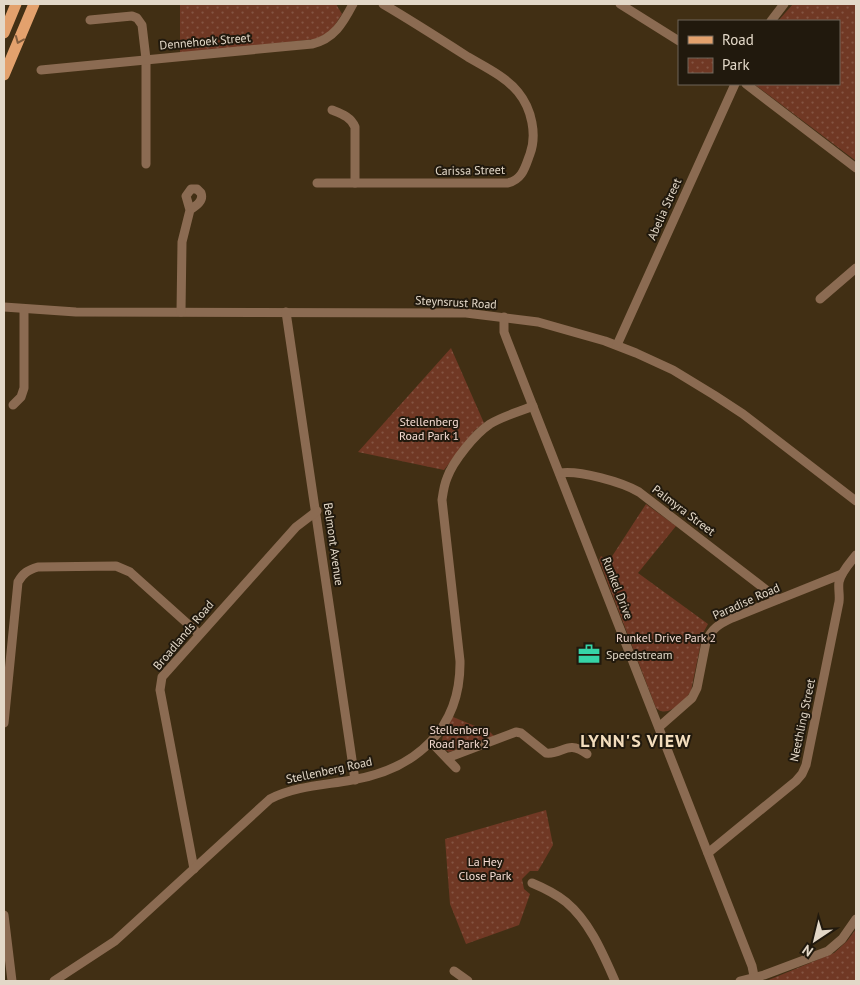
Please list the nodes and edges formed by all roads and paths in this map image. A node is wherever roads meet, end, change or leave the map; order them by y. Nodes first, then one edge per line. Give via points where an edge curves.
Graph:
1 (16, 4) edge
2 (34, 4) edge
3 (353, 4) edge
4 (383, 4) edge
5 (620, 4) edge
6 (784, 4) edge
7 (631, 7) edge
8 (90, 20) dead end
9 (772, 20) edge
10 (4, 33) edge
11 (678, 40) edge
12 (146, 59) junction
13 (41, 70) dead end
14 (4, 76) edge
15 (735, 85) edge
16 (747, 85) edge
17 (332, 110) dead end
18 (146, 164) dead end
19 (856, 168) edge
20 (317, 183) dead end
21 (355, 183) junction
22 (190, 210) dead end
23 (856, 268) edge
24 (820, 299) dead end
25 (4, 307) edge
26 (24, 309) junction
27 (181, 312) junction
28 (286, 312) junction
29 (504, 317) junction
30 (617, 345) junction
31 (13, 405) dead end
32 (533, 406) junction
33 (560, 473) junction
34 (856, 501) edge
35 (317, 511) junction
36 (856, 555) edge
37 (842, 574) junction
38 (778, 599) junction
39 (199, 634) junction
40 (4, 723) edge
41 (659, 727) junction
42 (431, 742) junction
43 (588, 754) dead end
44 (447, 758) junction
45 (456, 768) dead end
46 (355, 780) junction
47 (708, 854) junction
48 (194, 869) junction
49 (532, 883) dead end
50 (4, 915) edge
51 (856, 919) edge
52 (454, 971) dead end
53 (755, 979) edge
54 (12, 981) edge
55 (54, 981) edge
56 (468, 981) edge
57 (615, 981) edge
58 (740, 981) edge

1 - 10 main road
2 -> 14 main road
3 - 12 street, Dennehoek Street via 340,27 318,43
4 - 21 street, Carissa Street via 494,73 519,93 534,133 533,146 522,175 513,182
5 - 7 street
6 - 9 street
7 - 11 street
8 - 12 street via 137,18 142,25
12 - 13 street, Dennehoek Street
12 - 18 street
15 - 30 street, Abelia Street
16 - 19 street
17 - 21 street via 347,117 355,127
20 - 21 street, Carissa Street
22 - 27 street via 182,242
23 - 24 street
25 - 26 street, Steynsrust Road
26 - 27 street, Steynsrust Road
26 - 31 street via 24,388
27 - 28 street, Steynsrust Road
28 - 29 street, Steynsrust Road via 466,313
28 - 35 street, Belmont Avenue
29 - 30 street, Steynsrust Road via 538,322
29 - 32 street, Runkel Drive via 504,332
30 - 34 street, Steynsrust Road via 672,370 714,395
32 - 33 street, Runkel Drive
32 - 42 street, Stellenberg Road via 502,418 481,431 452,468 445,483 442,500 460,679 451,709
33 - 38 street, Palmyra Street via 576,473 630,487
33 - 41 street, Runkel Drive
35 - 39 street, Broadlands Road via 296,527
35 - 46 street, Belmont Avenue
36 - 37 street
37 - 38 street, Paradise Road
37 - 47 street, Neethling Street via 806,765 796,781
38 - 41 street, Paradise Road via 722,623 712,631 706,642 692,698
39 - 40 street via 123,568 38,567 28,570 18,582
39 - 48 street, Broadlands Road via 166,670 160,690
41 - 47 street, Runkel Drive
42 - 44 street
42 - 46 street, Stellenberg Road via 418,754 391,769
43 - 44 street via 575,747 549,754 516,732
44 - 45 street
46 - 48 street, Stellenberg Road via 294,790 270,799
47 - 53 street, Runkel Drive
48 - 55 street, Stellenberg Road via 116,941
49 - 57 street via 572,907 594,937
50 - 54 street
51 - 53 street via 842,939 828,951
52 - 56 street
53 - 58 street

